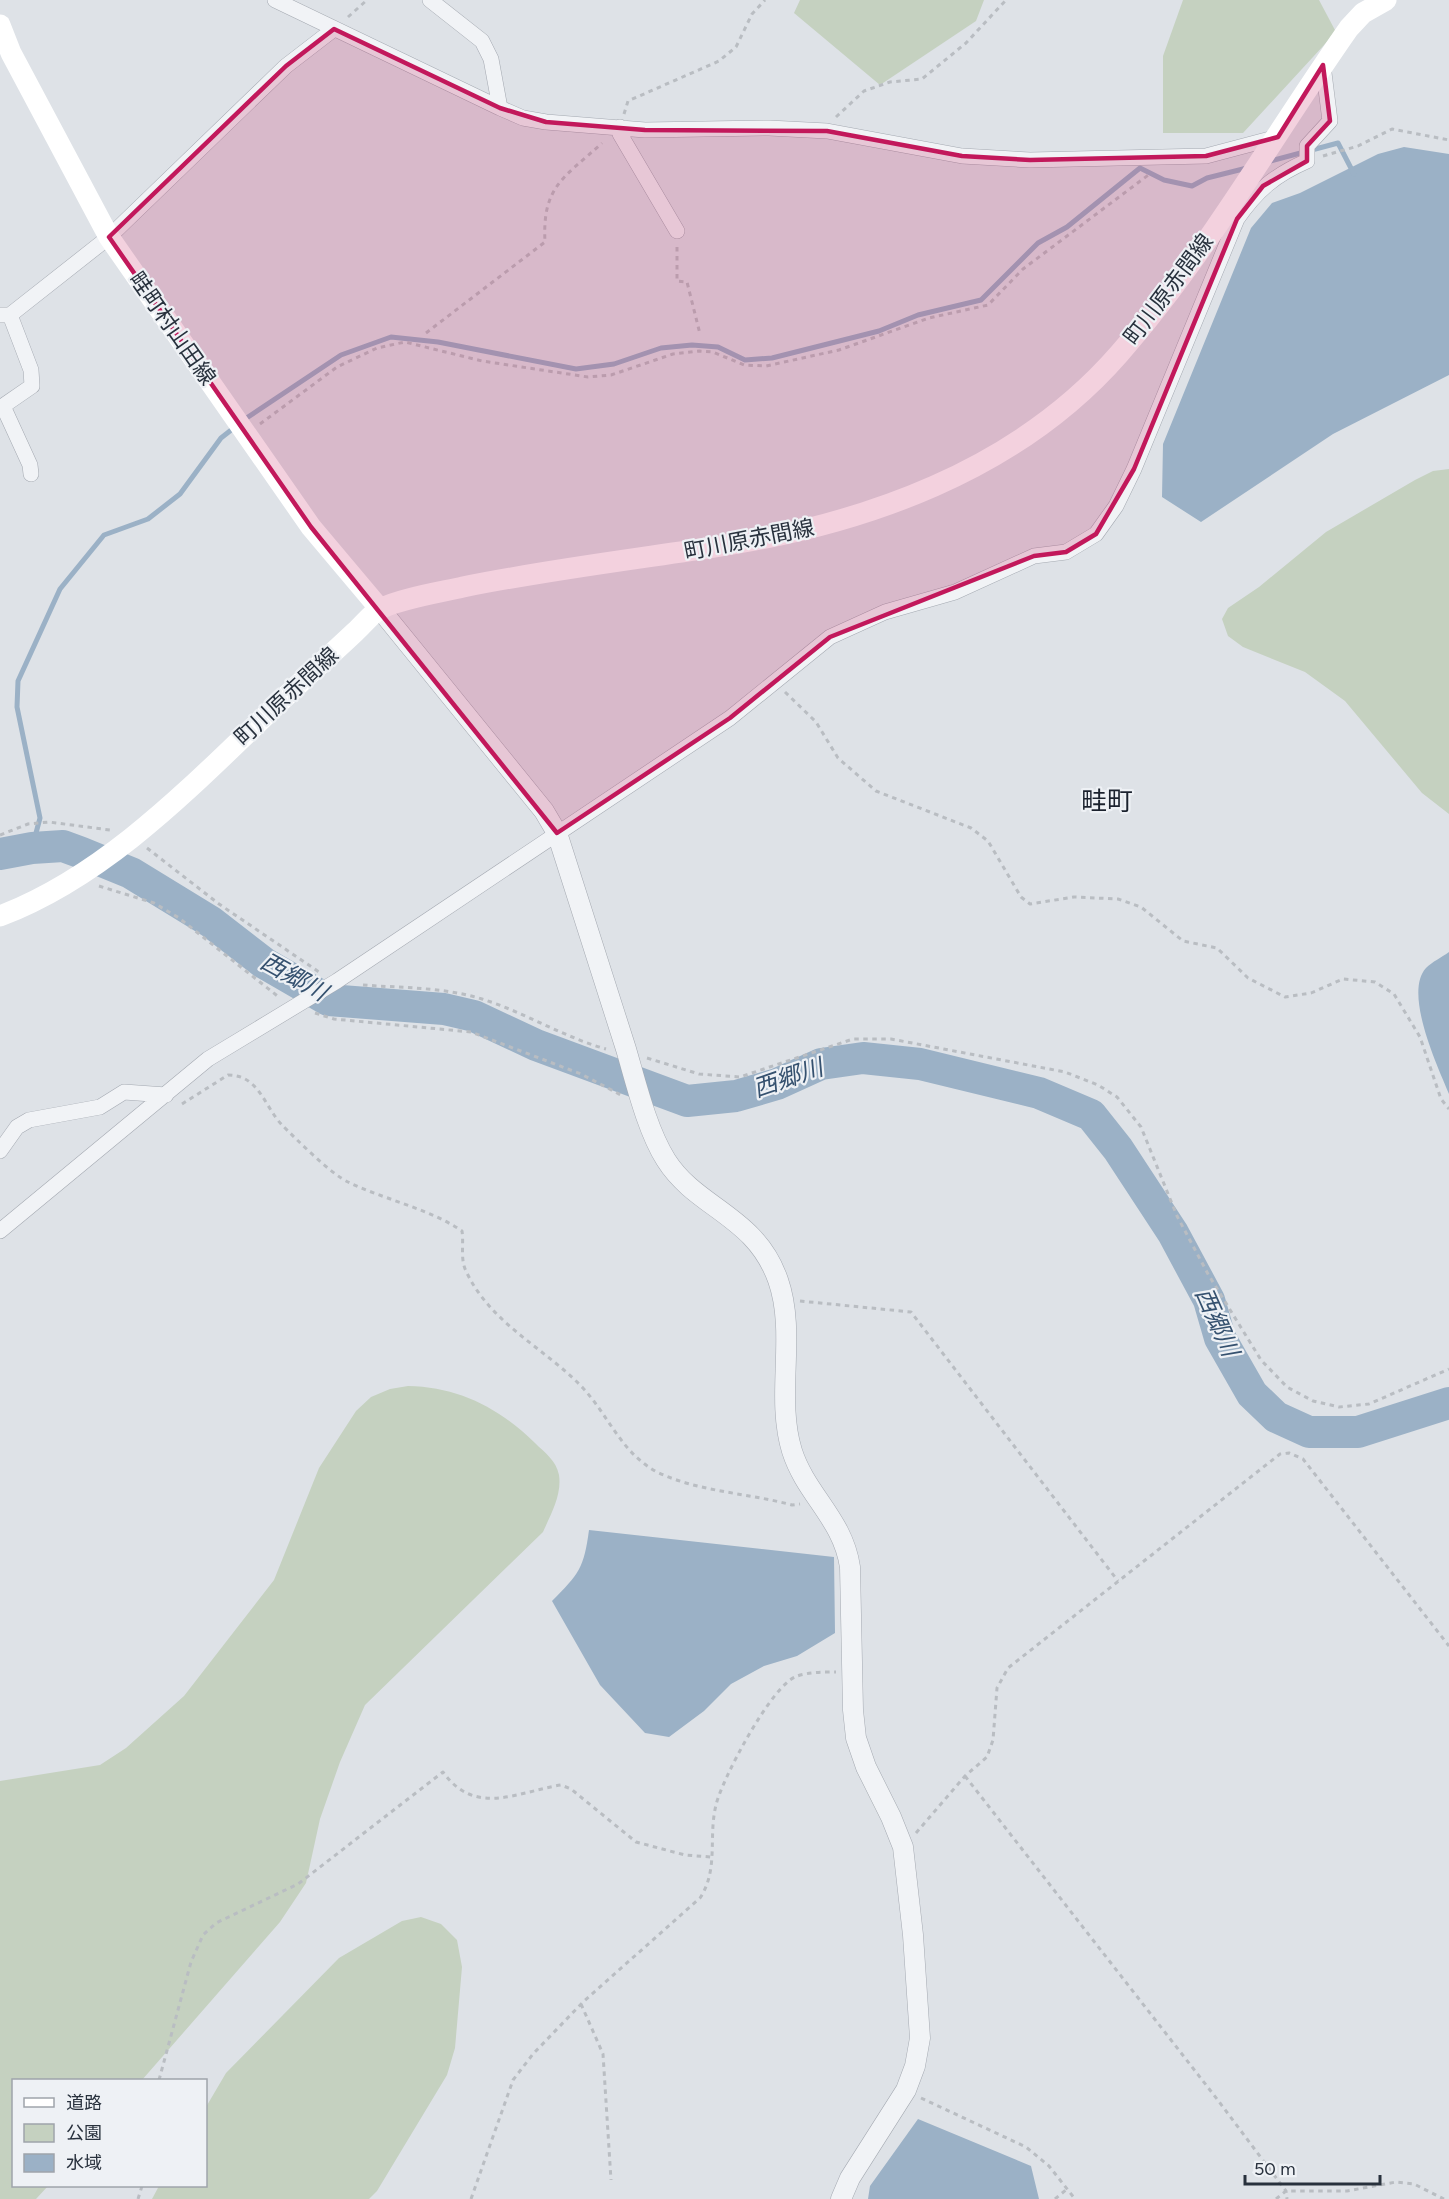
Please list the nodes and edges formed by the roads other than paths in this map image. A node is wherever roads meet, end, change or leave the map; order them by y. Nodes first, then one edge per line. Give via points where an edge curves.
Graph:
1 (275, 0) edge
2 (430, 0) edge
3 (1386, 0) edge
4 (334, 29) junction
5 (2, 36) edge
6 (1323, 65) junction
7 (500, 108) junction
8 (620, 130) junction
9 (1278, 137) junction
10 (677, 231) road end
11 (109, 237) junction
12 (5, 315) edge
13 (31, 474) dead end
14 (380, 609) junction
15 (557, 833) junction
16 (0, 916) edge
17 (166, 1095) junction
18 (0, 1151) edge
19 (0, 1231) edge
20 (841, 2199) edge

1 - 4 street
2 - 7 street via 482,41 491,59
3 - 6 main road, 町川原赤間線 via 1363,13 1348,28
4 - 7 street
4 - 11 street via 286,66
5 - 11 main road, 畦町村山田線
6 - 9 main road, 町川原赤間線
6 - 15 street via 1330,121 1307,146 1307,161 1263,186 1237,219 1134,469 1116,506 1096,534 1066,552 1034,556 955,592 885,612 830,637 730,718
7 - 8 street via 523,118
8 - 9 street via 827,131 962,156 1030,160 1206,156
8 - 10 street
9 - 14 main road, 町川原赤間線 via 1118,356 1067,404 987,462 891,505 779,537 492,581
11 - 12 street
11 - 14 main road, 畦町村山田線 via 311,527
12 - 13 street via 31,370 32,386 3,406
14 - 15 street via 544,811
14 - 16 main road, 町川原赤間線 via 131,840 74,879
15 - 17 street via 299,1005 208,1059
15 - 20 street via 645,1109 666,1160 685,1182 749,1232 762,1246 776,1274 783,1299 788,1434 802,1474 847,1546 856,1738 903,1848 920,2038 906,2090 850,2178
17 - 18 street via 124,1092 100,1107 29,1120 17,1127
17 - 19 street

